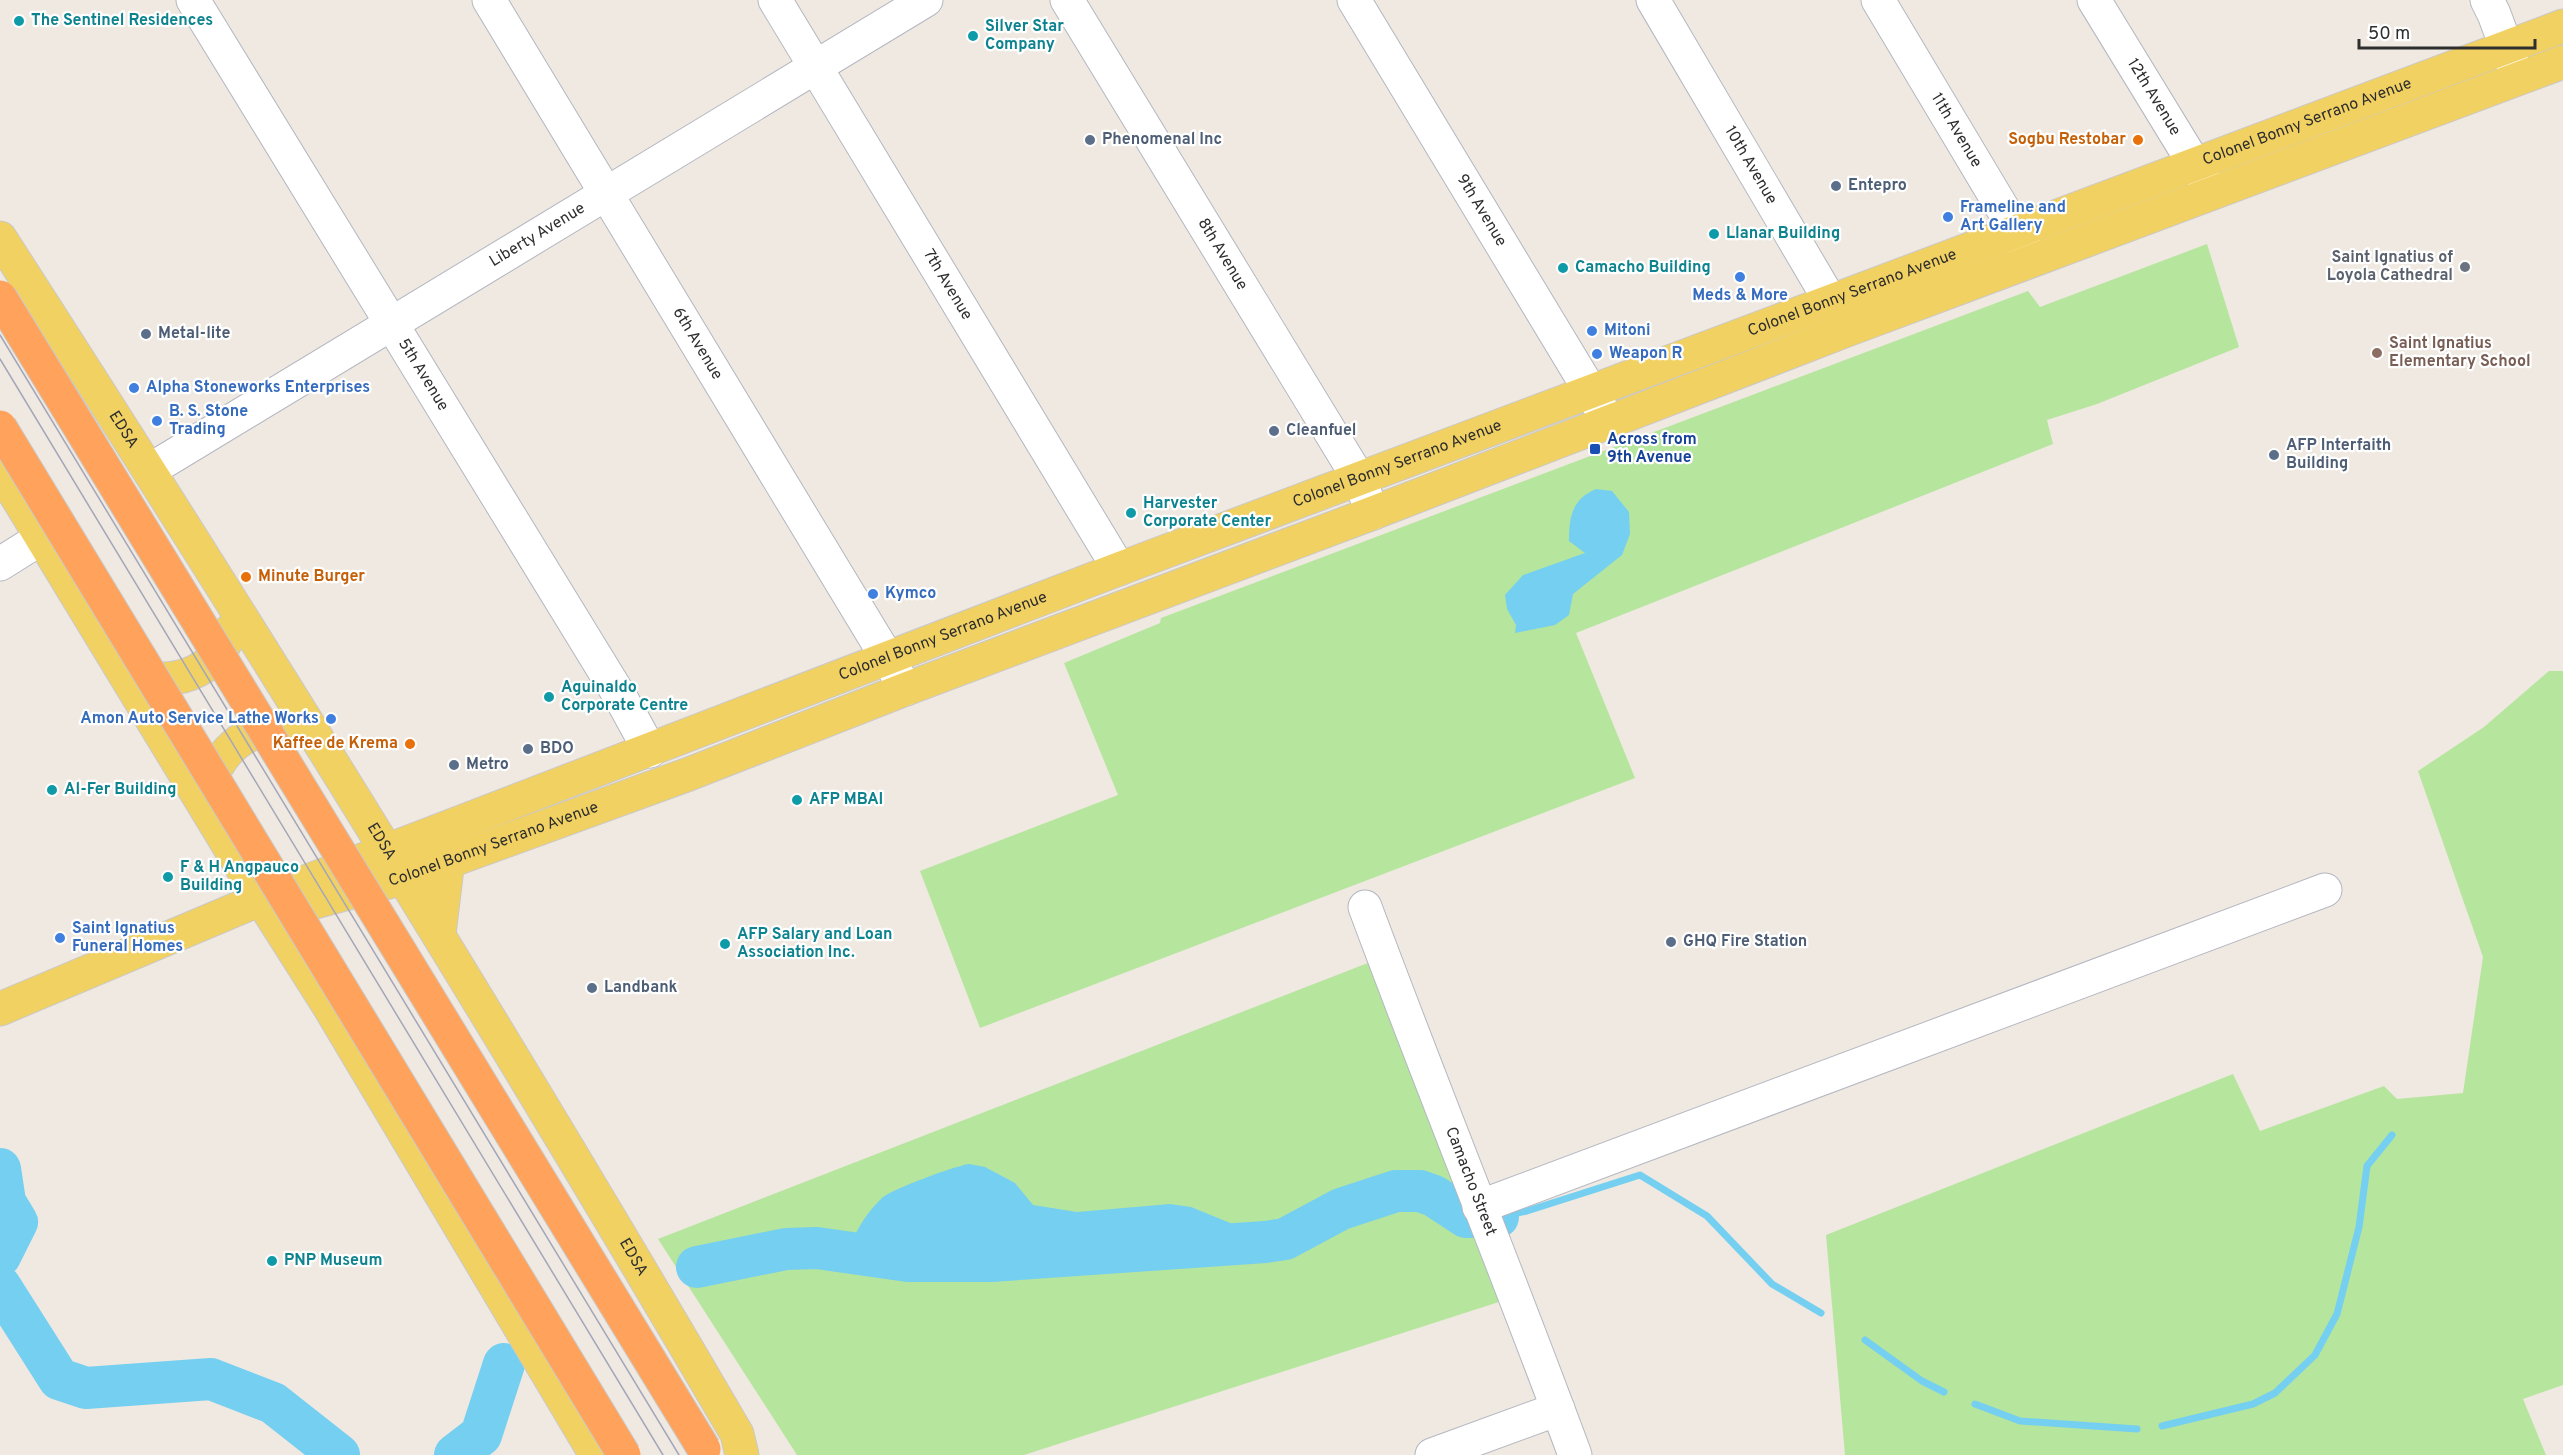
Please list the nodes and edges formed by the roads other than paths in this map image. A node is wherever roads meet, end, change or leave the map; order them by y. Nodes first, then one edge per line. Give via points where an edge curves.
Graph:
1 (193, 0) edge
2 (489, 0) edge
3 (775, 0) edge
4 (926, 0) edge
5 (1067, 0) edge
6 (1353, 0) edge
7 (1653, 0) edge
8 (1878, 0) edge
9 (2094, 0) edge
10 (2487, 0) edge
11 (2563, 26) edge
12 (2507, 47) junction
13 (2563, 62) edge
14 (816, 67) junction
15 (2518, 79) junction
16 (2195, 166) junction
17 (606, 194) junction
18 (2213, 194) junction
19 (2018, 232) junction
20 (0, 238) edge
21 (2034, 260) junction
22 (0, 297) edge
23 (1832, 302) junction
24 (393, 323) junction
25 (1847, 330) junction
26 (1591, 392) junction
27 (1609, 422) junction
28 (0, 428) edge
29 (0, 469) edge
30 (150, 470) junction
31 (1359, 479) junction
32 (1373, 513) junction
33 (43, 537) junction
34 (0, 564) edge
35 (1119, 569) junction
36 (235, 604) junction
37 (890, 659) junction
38 (120, 666) junction
39 (906, 688) junction
40 (644, 739) junction
41 (319, 742) junction
42 (208, 810) junction
43 (386, 850) junction
44 (448, 860) junction
45 (403, 878) junction
46 (2325, 890) dead end
47 (266, 907) junction
48 (1365, 907) dead end
49 (439, 934) junction
50 (0, 1009) edge
51 (1482, 1216) junction
52 (1558, 1409) junction
53 (704, 1449) dead end
54 (596, 1455) edge
55 (624, 1455) edge
56 (742, 1455) edge
57 (1432, 1455) edge
58 (1575, 1455) edge

1 - 24 street, 5th Avenue
2 - 17 street, 6th Avenue
3 - 14 street, 7th Avenue
4 - 14 street, Liberty Avenue
5 - 31 street, 8th Avenue
6 - 26 street, 9th Avenue
7 - 23 street, 10th Avenue
8 - 19 street, 11th Avenue
9 - 16 street, 12th Avenue
10 - 12 street
11 - 12 main road, Colonel Bonny Serrano Avenue
12 - 15 street
12 - 16 main road, Colonel Bonny Serrano Avenue
13 - 15 main road, Colonel Bonny Serrano Avenue
14 - 17 street, Liberty Avenue
14 - 35 street, 7th Avenue
15 - 18 main road, Colonel Bonny Serrano Avenue
16 - 18 street, 12th Avenue
16 - 19 main road, Colonel Bonny Serrano Avenue
17 - 24 street, Liberty Avenue
17 - 37 street, 6th Avenue
18 - 21 main road, Colonel Bonny Serrano Avenue
19 - 21 street, 11th Avenue
19 - 23 main road, Colonel Bonny Serrano Avenue
20 - 30 main road, EDSA
21 - 25 main road, Colonel Bonny Serrano Avenue
22 - 53 highway, bridge
23 - 25 street, 10th Avenue
23 - 26 main road, Colonel Bonny Serrano Avenue
24 - 30 street, Liberty Avenue
24 - 40 street, 5th Avenue
25 - 27 main road, Colonel Bonny Serrano Avenue
26 - 27 street, 9th Avenue
26 - 31 main road, Colonel Bonny Serrano Avenue
27 - 32 main road, Colonel Bonny Serrano Avenue
28 - 55 highway, bridge
29 - 33 main road
30 - 36 main road, EDSA
31 - 32 street, 8th Avenue
31 - 35 main road, Colonel Bonny Serrano Avenue
32 - 39 main road, Colonel Bonny Serrano Avenue
33 - 34 street
33 - 38 main road
35 - 37 main road, Colonel Bonny Serrano Avenue
36 - 38 main road via 233,626 224,646 202,669 160,680 139,676
36 - 41 main road, EDSA
37 - 39 street, 6th Avenue
37 - 40 main road, Colonel Bonny Serrano Avenue
38 - 42 main road
39 - 44 main road, Colonel Bonny Serrano Avenue via 690,774
40 - 43 main road, Colonel Bonny Serrano Avenue
41 - 42 main road via 300,732 278,729 237,742 215,768 208,788
41 - 43 main road, EDSA
42 - 47 main road
43 - 45 main road, EDSA
43 - 47 main road, Colonel Bonny Serrano Avenue
44 - 45 main road, Colonel Bonny Serrano Avenue
44 - 49 main road
45 - 47 main road, Colonel Bonny Serrano Avenue
45 - 49 main road, EDSA
46 - 51 street
47 - 50 main road, Colonel Bonny Serrano Avenue via 202,924
47 - 54 main road
48 - 51 street, Camacho Street
49 - 56 main road, EDSA via 719,1404 736,1434
51 - 52 street, Camacho Street
52 - 57 street
52 - 58 street, Camacho Street

